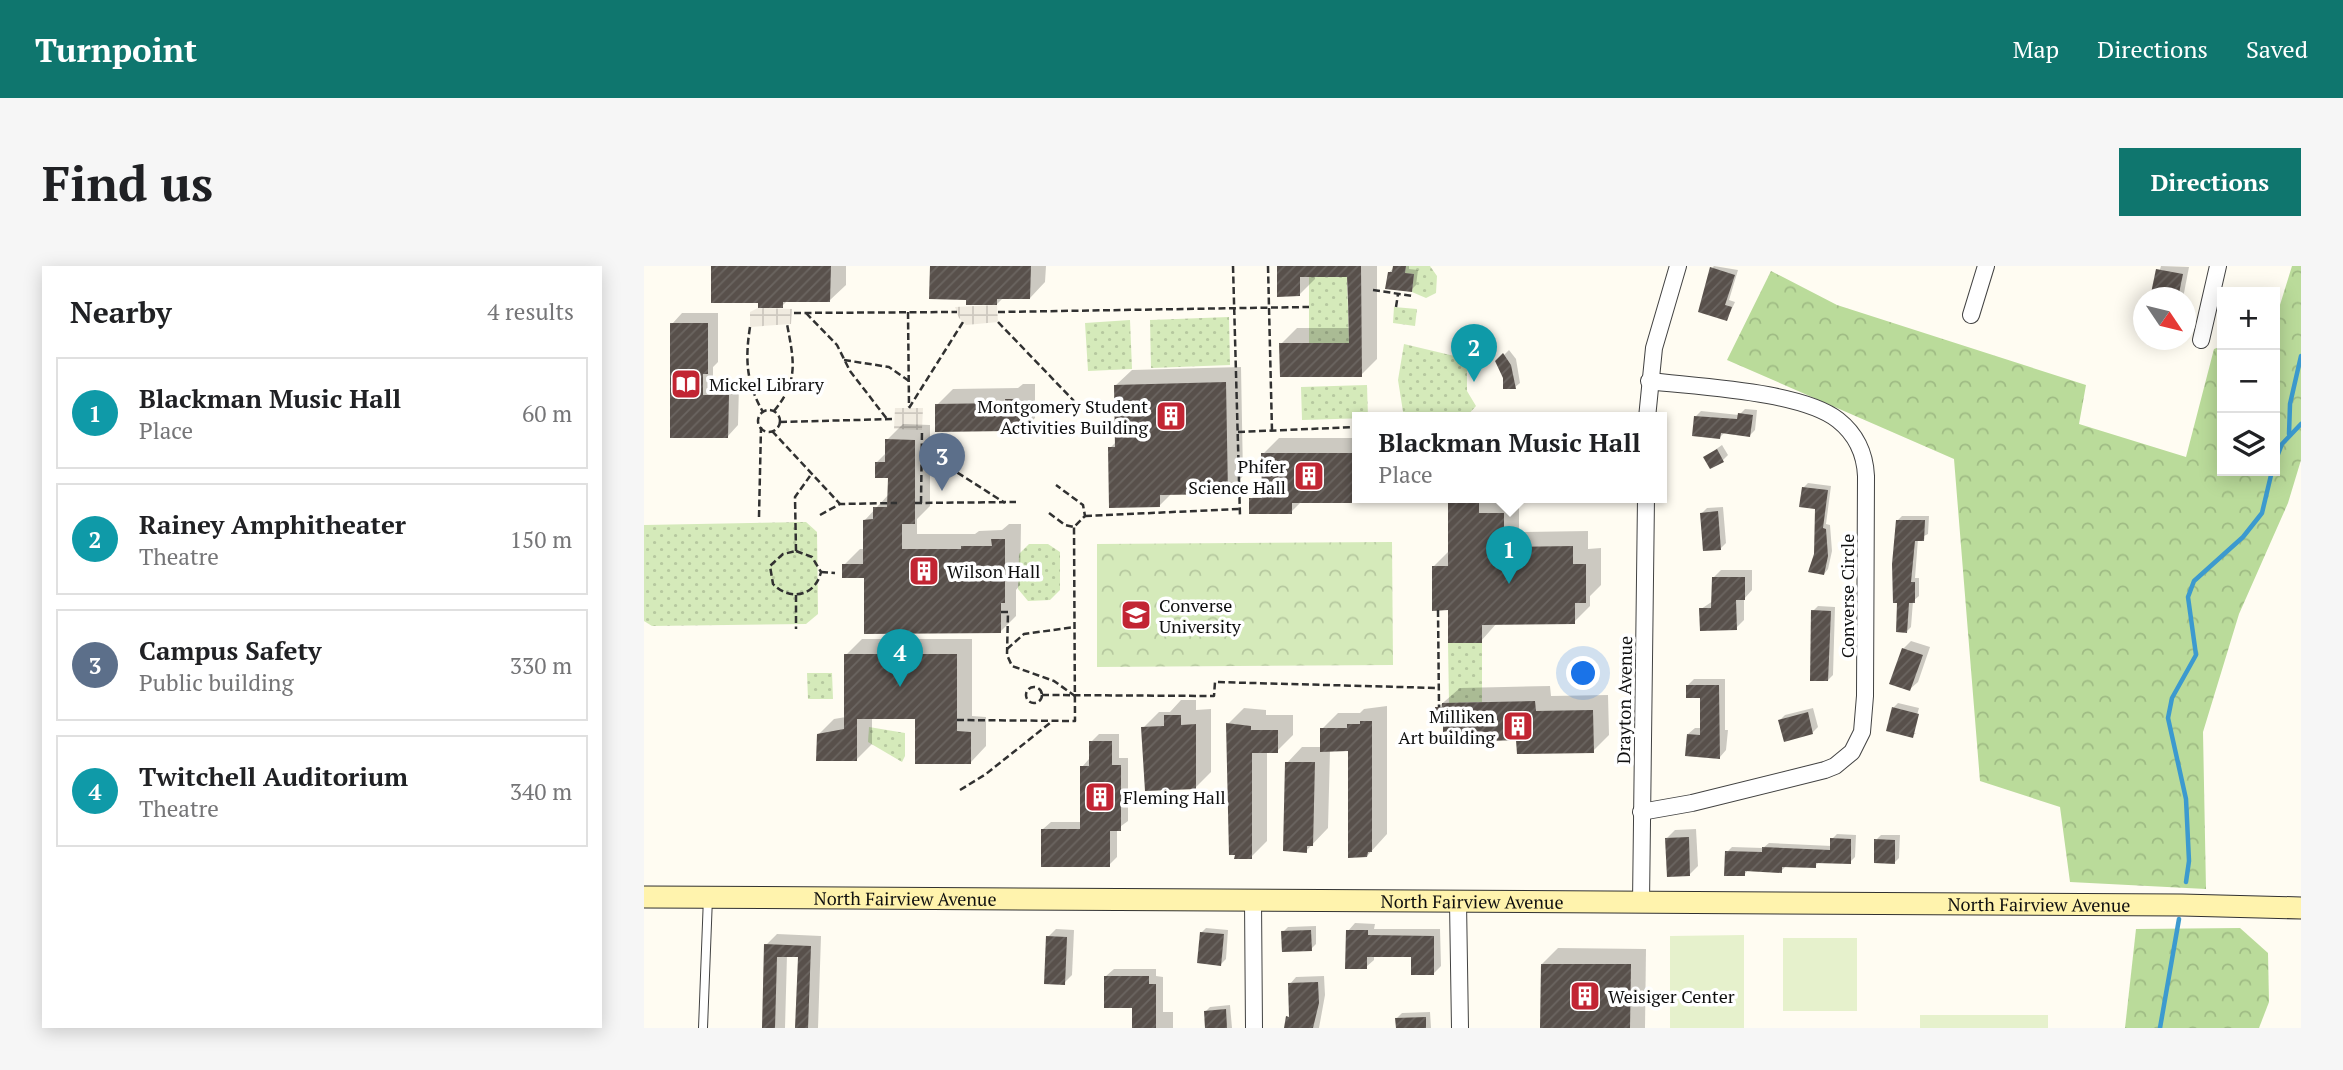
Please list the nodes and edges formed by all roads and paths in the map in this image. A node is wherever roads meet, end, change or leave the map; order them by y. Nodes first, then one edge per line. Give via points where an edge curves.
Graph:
1 (1233, 266) edge
2 (1268, 266) edge
3 (1678, 266) edge
4 (1986, 266) edge
5 (2218, 266) edge
6 (1373, 290) dead end
7 (1398, 294) junction
8 (1413, 296) dead end
9 (1269, 307) junction
10 (1309, 307) dead end
11 (1396, 307) dead end
12 (1234, 308) junction
13 (908, 312) junction
14 (957, 312) dead end
15 (998, 312) dead end
16 (794, 313) dead end
17 (806, 313) junction
18 (1971, 315) dead end
19 (963, 322) dead end
20 (998, 322) dead end
21 (787, 324) dead end
22 (750, 327) dead end
23 (2201, 340) dead end
24 (844, 360) junction
25 (909, 381) junction
26 (1649, 381) junction
27 (1074, 401) dead end
28 (774, 411) junction
29 (762, 412) junction
30 (1647, 412) edge
31 (887, 419) junction
32 (894, 419) dead end
33 (780, 422) junction
34 (761, 427) junction
35 (1352, 427) edge
36 (922, 430) dead end
37 (772, 431) junction
38 (1272, 431) junction
39 (1238, 432) junction
40 (922, 450) junction
41 (811, 475) junction
42 (1056, 485) dead end
43 (1016, 502) dead end
44 (897, 503) dead end
45 (915, 503) dead end
46 (921, 503) junction
47 (1005, 503) junction
48 (1646, 503) edge
49 (840, 504) junction
50 (1240, 509) junction
51 (1049, 513) dead end
52 (820, 515) dead end
53 (1085, 516) junction
54 (1240, 516) dead end
55 (759, 517) dead end
56 (1074, 527) junction
57 (796, 551) junction
58 (821, 572) junction
59 (835, 573) dead end
60 (796, 595) junction
61 (1438, 610) dead end
62 (1001, 612) dead end
63 (1075, 627) junction
64 (796, 629) dead end
65 (1007, 649) junction
66 (1438, 688) junction
67 (1042, 695) junction
68 (1075, 696) junction
69 (1439, 707) dead end
70 (957, 720) dead end
71 (1050, 723) junction
72 (960, 790) dead end
73 (1641, 812) junction
74 (644, 897) edge
75 (708, 897) junction
76 (1253, 901) junction
77 (1458, 902) junction
78 (1641, 903) junction
79 (2301, 908) edge
80 (703, 1028) edge
81 (1254, 1028) edge
82 (1460, 1028) edge

1 - 12 path
2 - 9 path
3 - 26 street via 1660,323
4 - 18 street
5 - 23 street
6 - 7 path
7 - 8 path
7 - 11 path
9 - 10 path
9 - 12 path
9 - 38 path
12 - 15 path
12 - 39 path
13 - 14 path
13 - 17 path
13 - 25 path
16 - 17 path
17 - 24 path via 837,345
19 - 25 path via 909,408
20 - 27 path
21 - 28 path via 794,370 788,395
22 - 29 path via 745,356 751,391
24 - 25 path via 890,367
24 - 31 path
26 - 30 street
26 - 73 street, Converse Circle via 1808,405 1839,421 1851,433 1863,454 1867,477 1865,696 1858,742 1835,766 1755,789
28 - 29 path
28 - 33 path
29 - 34 path via 758,419
31 - 32 path
31 - 33 path
33 - 37 path
34 - 37 path
34 - 55 path
35 - 38 path
36 - 40 path
37 - 41 path
38 - 39 path
39 - 50 path
40 - 46 path
40 - 47 path
41 - 49 path
41 - 57 path via 795,497
42 - 53 path via 1083,505
43 - 47 path
44 - 49 path
45 - 46 path
46 - 47 path
48 - 73 street, Drayton Avenue
49 - 52 path
50 - 53 path
50 - 54 path
51 - 56 path
53 - 56 path
56 - 63 path
57 - 58 path via 812,557
57 - 60 path via 775,558 769,575 779,591
58 - 59 path
58 - 60 path via 813,588
60 - 64 path
61 - 66 path
62 - 65 path via 1008,612
63 - 65 path via 1024,634
63 - 68 path
65 - 68 path via 1012,666 1054,681
66 - 68 path via 1215,682 1214,696
66 - 69 path
67 - 67 path via 1034,686 1026,694 1034,703
67 - 68 path
68 - 71 path via 1075,721
70 - 71 path
71 - 72 path
73 - 78 street, Drayton Avenue
74 - 75 street, North Fairview Avenue
75 - 76 street, North Fairview Avenue
75 - 80 lane
76 - 77 street, North Fairview Avenue
76 - 81 street
77 - 78 street, North Fairview Avenue
77 - 82 street
78 - 79 street, North Fairview Avenue

